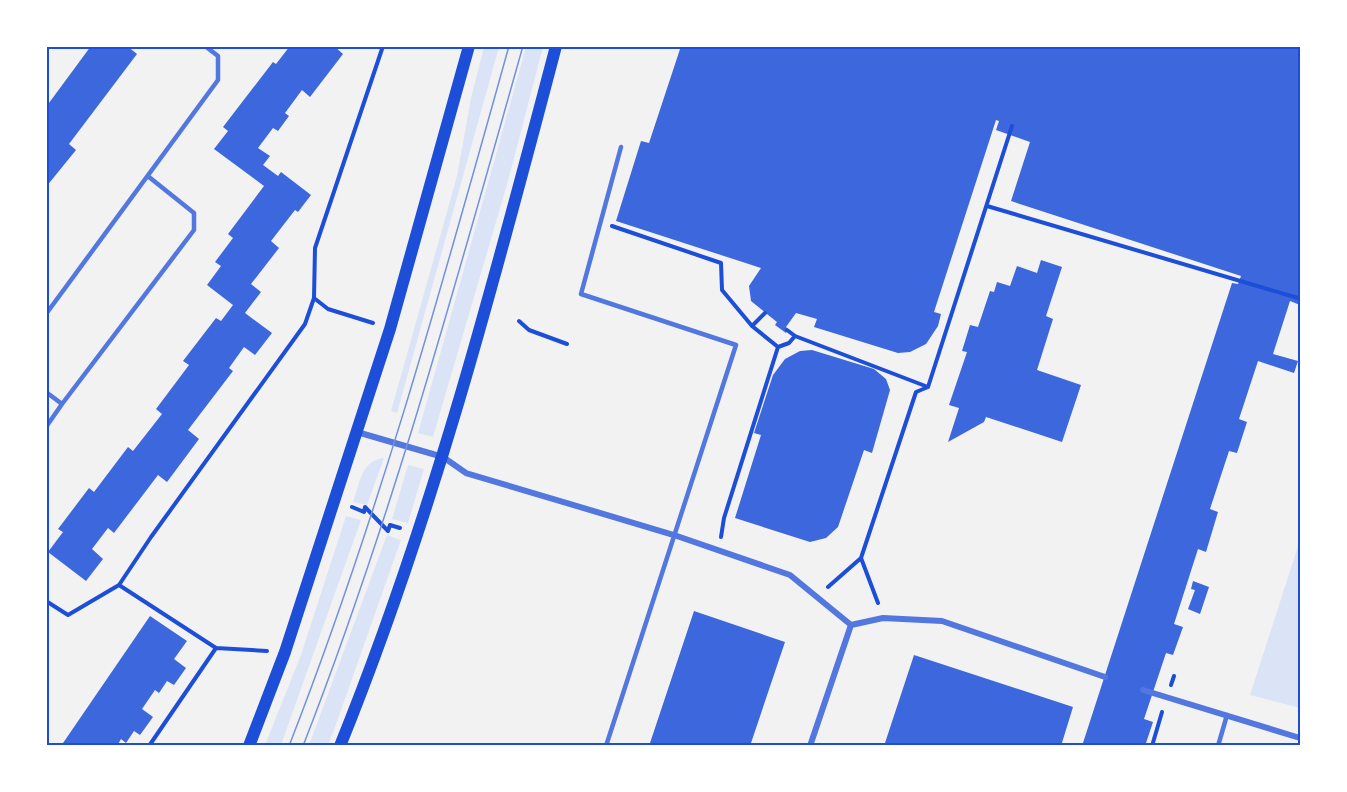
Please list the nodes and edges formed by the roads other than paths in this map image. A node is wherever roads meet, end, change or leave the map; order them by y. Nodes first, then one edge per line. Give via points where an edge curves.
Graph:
1 (205, 46) edge
2 (469, 46) edge
3 (556, 46) edge
4 (621, 147) dead end
5 (148, 177) junction
6 (46, 314) edge
7 (46, 392) edge
8 (62, 404) junction
9 (46, 427) edge
10 (356, 432) junction
11 (443, 457) junction
12 (674, 535) junction
13 (851, 625) junction
14 (1104, 677) dead end
15 (1143, 690) dead end
16 (1227, 715) junction
17 (1300, 738) edge
18 (249, 746) edge
19 (340, 746) edge
20 (606, 746) edge
21 (810, 746) edge
22 (1218, 746) edge

1 - 5 lane via 218,56 218,80
2 - 10 main road via 390,329
3 - 11 main road via 520,189
4 - 12 lane via 581,294 736,345
5 - 6 lane
5 - 8 lane via 194,213 195,230
7 - 8 lane
8 - 9 lane
10 - 11 street
10 - 18 main road via 285,652
11 - 12 street via 466,473
11 - 19 main road
12 - 13 street via 790,575
12 - 20 lane
13 - 14 street via 883,618 942,621
13 - 21 street
15 - 16 street
16 - 17 street
16 - 22 lane

